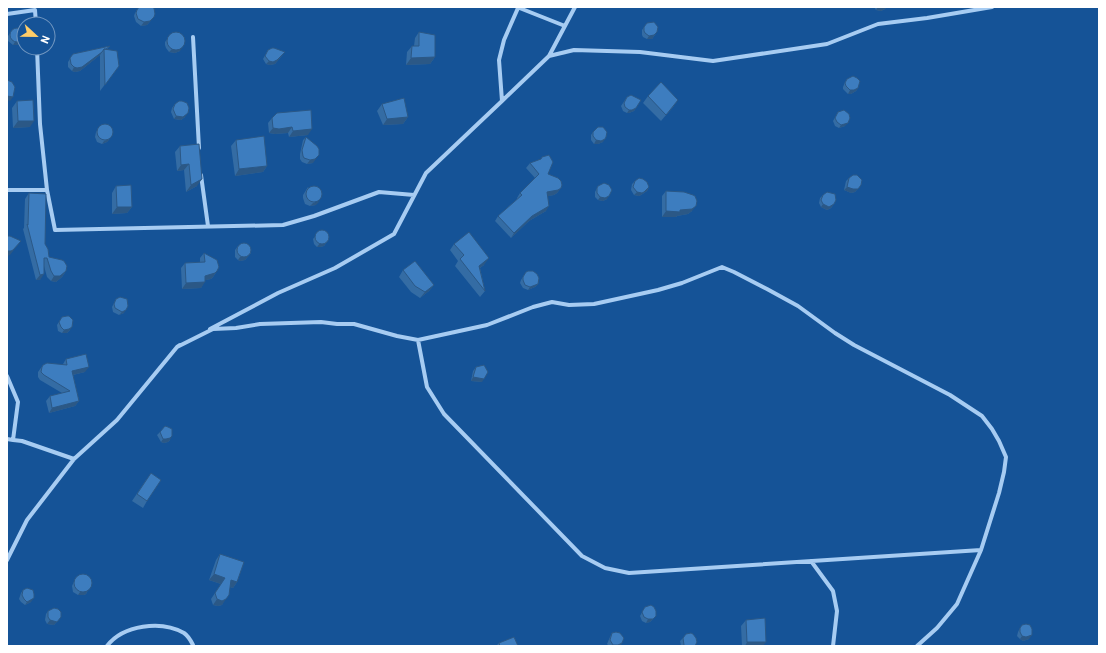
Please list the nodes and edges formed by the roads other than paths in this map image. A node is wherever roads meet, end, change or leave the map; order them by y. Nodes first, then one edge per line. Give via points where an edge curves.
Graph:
1 (518, 7) edge
2 (575, 7) edge
3 (992, 7) edge
4 (35, 8) edge
5 (7, 14) edge
6 (565, 26) junction
7 (193, 37) dead end
8 (37, 56) edge
9 (548, 56) junction
10 (502, 101) junction
11 (199, 151) edge
12 (200, 166) edge
13 (7, 190) edge
14 (47, 190) junction
15 (414, 195) junction
16 (208, 226) junction
17 (418, 340) junction
18 (177, 347) junction
19 (7, 376) edge
20 (7, 439) edge
21 (13, 440) junction
22 (74, 460) junction
23 (981, 550) junction
24 (7, 560) edge
25 (811, 561) junction
26 (107, 646) edge
27 (193, 646) edge
28 (833, 646) edge
29 (917, 646) edge

1 - 6 street
1 - 10 street via 504,40 499,60
2 - 6 street
3 - 9 street via 878,24 827,44 713,61 640,52 574,50
4 - 5 street
6 - 9 street
7 - 11 street
8 - 14 street via 40,124
9 - 10 street
10 - 15 street via 426,173
12 - 16 street
13 - 14 street
14 - 16 street via 55,230
15 - 16 street via 379,192 283,225
15 - 18 street via 394,234 335,268 278,293
17 - 18 street via 354,324 321,322 213,329
17 - 23 street via 487,325 552,302 569,305 594,304 658,290 722,267 767,288 854,345 950,394 982,416 992,429 1006,457 1000,493
17 - 25 street via 427,387 444,414 582,556 605,568 629,573
18 - 22 street via 117,420
19 - 21 street via 18,402
20 - 21 street
21 - 22 street
22 - 24 street via 27,520
23 - 25 street
23 - 29 street via 957,604 937,628
25 - 28 street via 833,591 837,611
26 - 27 street via 112,640 143,626 164,626 185,633

